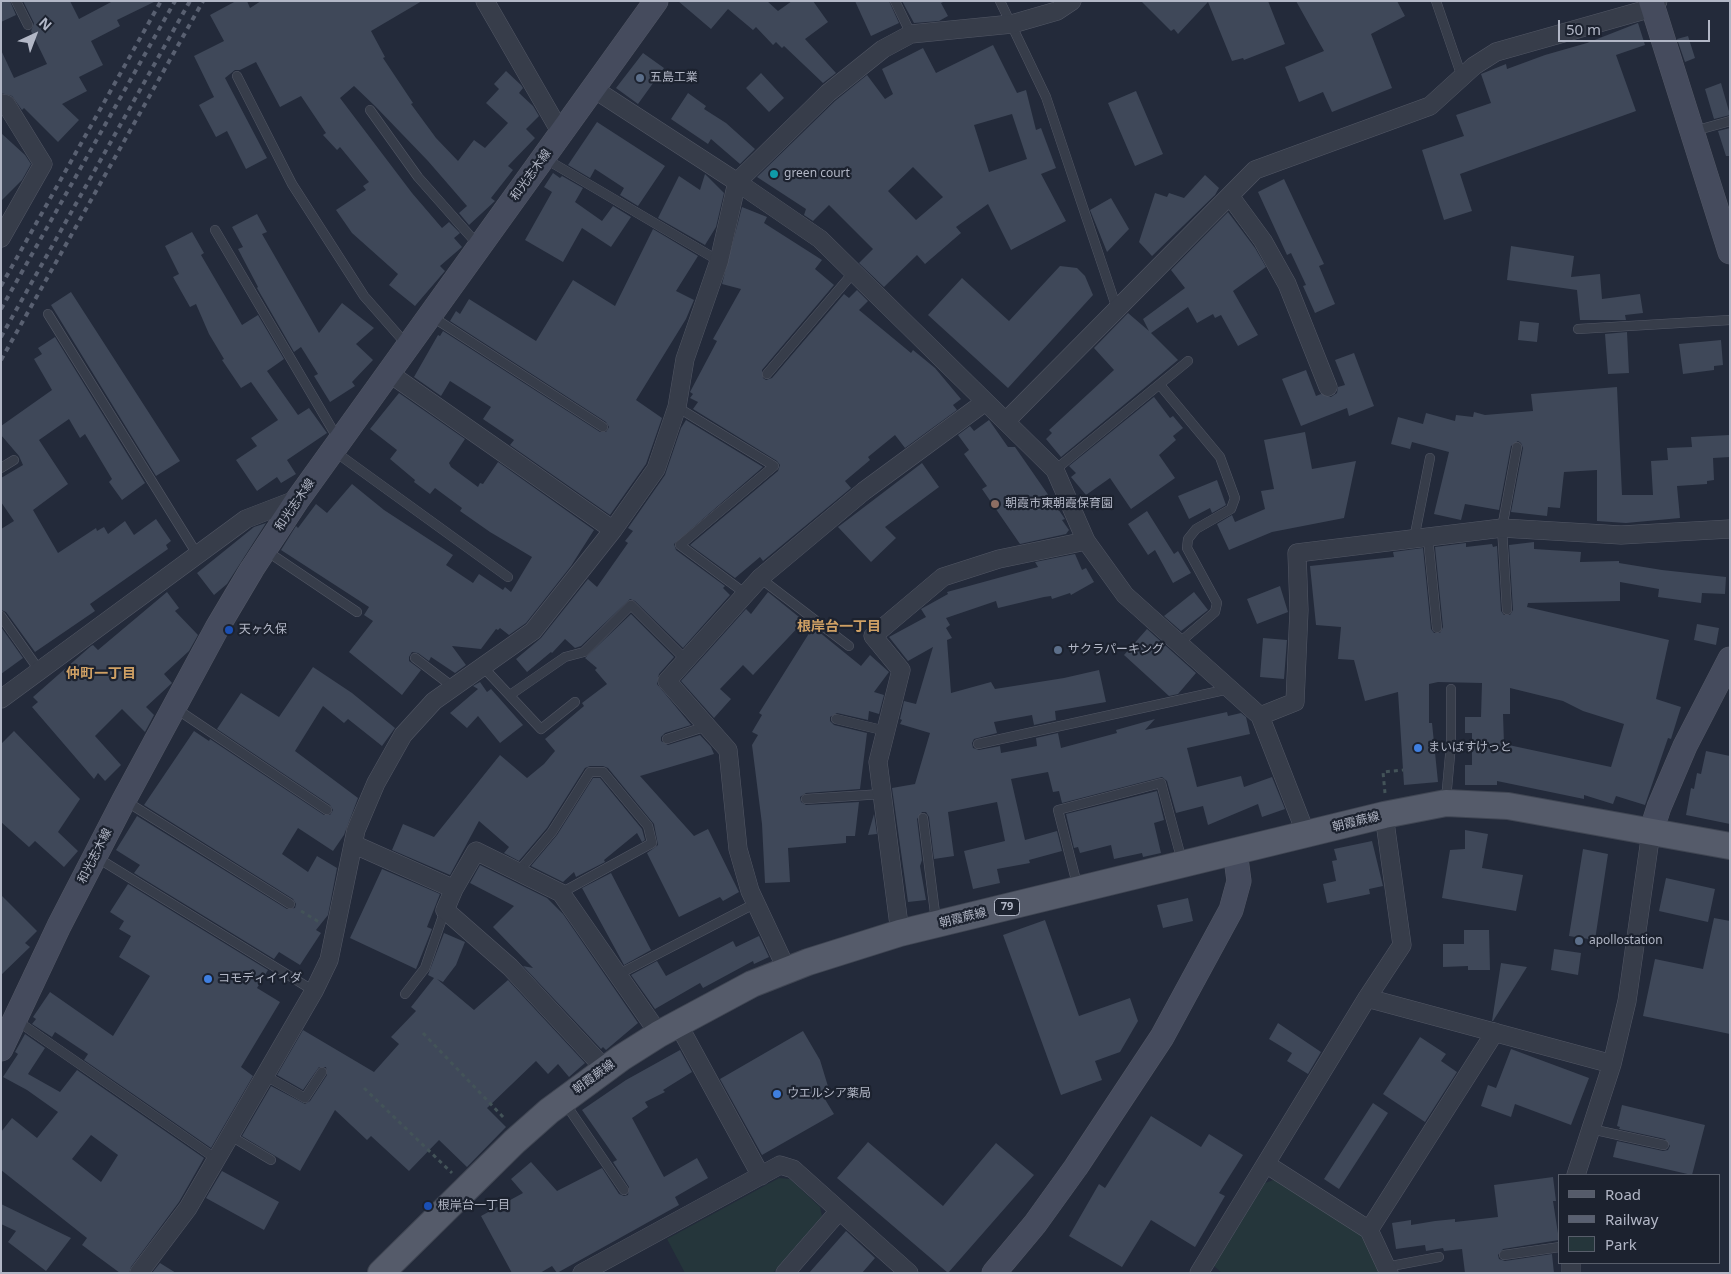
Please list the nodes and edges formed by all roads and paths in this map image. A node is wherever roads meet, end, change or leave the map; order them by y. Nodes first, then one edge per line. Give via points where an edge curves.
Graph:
1 (16, 1) edge
2 (485, 1) edge
3 (656, 1) edge
4 (895, 1) edge
5 (1000, 1) edge
6 (1072, 1) edge
7 (1436, 1) edge
8 (1654, 3) edge
9 (1012, 24) junction
10 (28, 25) dead end
11 (911, 34) junction
12 (238, 76) dead end
13 (1462, 77) junction
14 (594, 88) junction
15 (1, 103) edge
16 (370, 110) dead end
17 (1730, 121) edge
18 (1692, 131) junction
19 (561, 133) junction
20 (544, 158) junction
21 (737, 182) junction
22 (1230, 196) junction
23 (215, 230) dead end
24 (1, 238) edge
25 (480, 247) junction
26 (1730, 252) edge
27 (719, 261) junction
28 (853, 273) junction
29 (1116, 309) junction
30 (48, 314) dead end
31 (431, 315) junction
32 (1730, 320) edge
33 (1578, 329) dead end
34 (408, 346) junction
35 (1188, 361) dead end
36 (389, 373) junction
37 (767, 374) dead end
38 (1160, 385) junction
39 (1328, 387) dead end
40 (985, 402) junction
41 (676, 407) junction
42 (1006, 421) junction
43 (603, 427) dead end
44 (337, 446) junction
45 (1517, 447) dead end
46 (1430, 458) dead end
47 (14, 460) dead end
48 (1, 468) edge
49 (1055, 470) junction
50 (298, 499) junction
51 (1502, 528) junction
52 (1730, 529) edge
53 (612, 530) junction
54 (1421, 538) junction
55 (1086, 541) junction
56 (265, 549) junction
57 (197, 554) junction
58 (508, 577) dead end
59 (760, 578) junction
60 (746, 594) junction
61 (1506, 610) dead end
62 (357, 612) dead end
63 (1, 616) edge
64 (1436, 628) dead end
65 (1179, 643) junction
66 (849, 646) dead end
67 (415, 658) dead end
68 (1730, 659) edge
69 (686, 660) junction
70 (483, 666) junction
71 (39, 670) junction
72 (452, 688) junction
73 (1231, 689) junction
74 (1451, 689) dead end
75 (510, 695) junction
76 (1, 699) edge
77 (575, 702) dead end
78 (173, 707) junction
79 (1260, 716) junction
80 (836, 719) dead end
81 (707, 726) junction
82 (886, 730) junction
83 (667, 739) dead end
84 (978, 744) dead end
85 (1403, 770) dead end
86 (882, 794) junction
87 (806, 799) dead end
88 (124, 800) junction
89 (1446, 803) junction
90 (1385, 808) junction
91 (327, 810) dead end
92 (923, 818) dead end
93 (1651, 832) junction
94 (1306, 834) junction
95 (352, 844) junction
96 (1730, 846) edge
97 (1234, 851) junction
98 (96, 857) junction
99 (1182, 864) junction
100 (518, 872) junction
101 (454, 889) junction
102 (1078, 889) junction
103 (562, 893) junction
104 (756, 903) junction
105 (290, 904) joint
106 (445, 910) junction
107 (936, 924) junction
108 (335, 932) junction
109 (900, 933) junction
110 (787, 970) junction
111 (619, 974) junction
112 (314, 991) junction
113 (406, 994) dead end
114 (1367, 998) junction
115 (14, 1019) junction
116 (668, 1029) junction
117 (1495, 1032) junction
118 (423, 1033) dead end
119 (1, 1049) edge
120 (1612, 1064) junction
121 (605, 1070) junction
122 (322, 1072) dead end
123 (264, 1075) junction
124 (364, 1088) dead end
125 (563, 1101) junction
126 (1591, 1129) junction
127 (229, 1135) junction
128 (521, 1136) junction
129 (1664, 1145) dead end
130 (215, 1158) junction
131 (271, 1160) dead end
132 (1266, 1164) junction
133 (1576, 1174) edge
134 (760, 1176) junction
135 (467, 1188) junction
136 (624, 1190) dead end
137 (839, 1210) junction
138 (1369, 1230) junction
139 (1558, 1247) edge
140 (1504, 1255) dead end
141 (1440, 1257) dead end
142 (1388, 1270) edge
143 (139, 1273) edge
144 (381, 1273) edge
145 (582, 1273) edge
146 (785, 1273) edge
147 (909, 1273) edge
148 (994, 1273) edge
149 (1198, 1273) edge

1 - 10 lane
2 - 19 street
3 - 14 main road, 和光志木線
4 - 11 lane
5 - 9 lane
6 - 9 street via 1057,11
7 - 13 lane
8 - 13 street via 1496,52
8 - 18 main road
9 - 11 street
9 - 29 lane via 1046,96
11 - 21 street via 883,49 828,93
12 - 34 lane via 292,184 364,296
13 - 22 street via 1430,106 1255,170
14 - 19 main road, 和光志木線
14 - 21 street
15 - 24 street via 6,104 43,164
16 - 25 lane via 418,177
17 - 18 lane
18 - 26 main road
19 - 20 main road, 和光志木線
20 - 25 main road, 和光志木線
20 - 27 lane
21 - 27 street
21 - 28 street via 820,239
22 - 29 street
22 - 39 street via 1263,241 1287,284
23 - 44 lane
25 - 31 main road, 和光志木線
27 - 41 street via 685,359
28 - 37 lane
28 - 40 street
29 - 42 street
30 - 57 lane
31 - 34 main road, 和光志木線
31 - 43 lane
32 - 33 lane
34 - 36 main road, 和光志木線
35 - 38 lane
36 - 44 main road, 和光志木線
36 - 53 street
38 - 49 lane
38 - 65 lane via 1220,457 1235,498 1231,509 1196,529 1188,539 1187,548 1217,603 1215,612
40 - 42 street
40 - 59 street via 864,491
41 - 53 street via 656,469
41 - 60 lane via 774,466 680,546
42 - 49 street
44 - 50 main road, 和光志木線
44 - 58 lane
45 - 51 lane
46 - 54 lane
47 - 48 lane
49 - 55 street
50 - 56 main road, 和光志木線
50 - 57 street via 246,519
51 - 52 street via 1621,535
51 - 54 street
51 - 61 lane
53 - 70 street via 533,631
54 - 64 lane
54 - 79 street via 1297,553 1299,610 1294,702
55 - 65 street via 1125,595
55 - 82 street via 999,559 943,576 873,636 901,670
56 - 62 lane
56 - 78 main road, 和光志木線 via 216,628
57 - 71 street
59 - 60 street
59 - 66 lane
60 - 69 street
63 - 71 lane
65 - 73 street
67 - 72 lane
68 - 93 main road via 1685,746 1658,807
69 - 75 lane via 631,605 584,652 565,657
69 - 81 street via 667,681
70 - 72 street
70 - 75 lane
71 - 76 street
72 - 95 street via 434,700 403,735 376,783
73 - 79 street
73 - 84 lane
74 - 89 lane
75 - 77 lane via 541,729
78 - 88 main road, 和光志木線
78 - 91 lane
79 - 94 street
80 - 82 lane
81 - 83 lane
81 - 104 street via 728,750 738,849
82 - 86 street via 878,762
85 - 90 path via 1383,772
86 - 87 lane
86 - 109 street
88 - 98 main road, 和光志木線
88 - 105 lane
89 - 90 main road, 朝霞蕨線 / 79
89 - 93 main road, 朝霞蕨線 / 79 via 1508,806
90 - 94 main road, 朝霞蕨線 / 79
90 - 114 street via 1402,945
92 - 107 lane
93 - 96 main road, 朝霞蕨線 / 79
93 - 120 street via 1627,1001
94 - 97 main road, 朝霞蕨線 / 79
95 - 101 street
95 - 108 street
97 - 99 main road, 朝霞蕨線 / 79
97 - 148 main road via 1239,881 1231,910 1162,1037 1076,1167
98 - 112 lane
98 - 115 main road, 和光志木線
99 - 102 main road, 朝霞蕨線 / 79
99 - 102 lane via 1162,784 1058,810
100 - 101 street via 476,851
100 - 103 street
100 - 103 lane via 552,832 590,772 603,772 648,826 652,843
101 - 106 street
102 - 107 main road, 朝霞蕨線 / 79
103 - 111 street
104 - 110 street
104 - 111 lane
105 - 108 path
106 - 113 lane via 425,968
106 - 121 street via 510,967
107 - 109 main road, 朝霞蕨線 / 79
108 - 112 street via 329,960
109 - 110 main road, 朝霞蕨線 / 79
110 - 116 main road, 朝霞蕨線 / 79 via 752,984
111 - 116 street
112 - 123 street
114 - 117 street
114 - 132 street
115 - 119 main road, 和光志木線
115 - 130 lane
116 - 121 main road, 朝霞蕨線 / 79
116 - 134 street
117 - 120 street
117 - 138 street
118 - 128 path
120 - 126 street
121 - 125 main road, 朝霞蕨線 / 79
122 - 123 lane via 305,1098
123 - 127 street
124 - 135 path
125 - 128 main road, 朝霞蕨線 / 79
125 - 136 lane
126 - 129 lane
126 - 133 street
127 - 130 street
127 - 131 lane
128 - 135 main road, 朝霞蕨線 / 79
130 - 143 street via 188,1208
132 - 138 street
132 - 149 street
134 - 137 street via 780,1165 793,1169
134 - 145 street
135 - 144 main road, 朝霞蕨線 / 79
137 - 146 street
137 - 147 street
138 - 142 street
139 - 140 lane
141 - 142 lane

